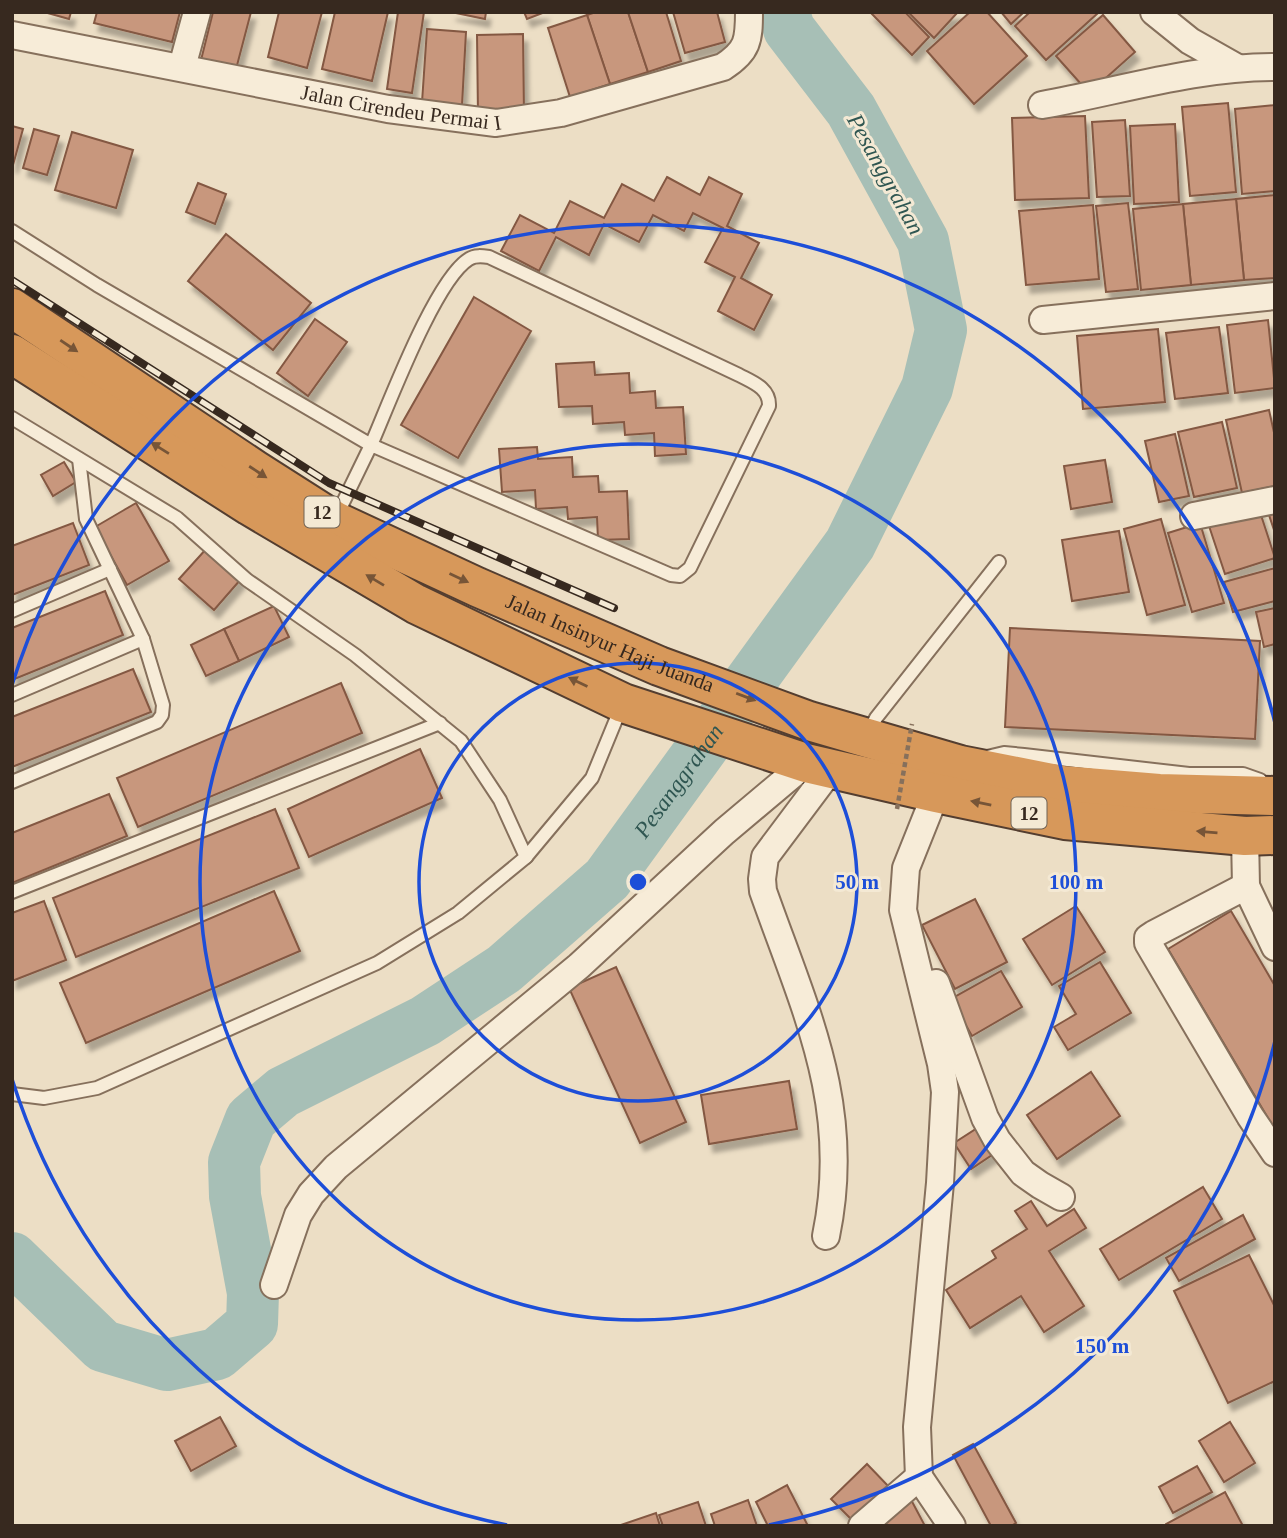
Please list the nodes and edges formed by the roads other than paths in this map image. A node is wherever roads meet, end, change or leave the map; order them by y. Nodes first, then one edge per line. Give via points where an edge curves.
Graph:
1 (197, 12) edge
2 (749, 12) edge
3 (1154, 12) edge
4 (12, 35) edge
5 (182, 67) junction
6 (1236, 68) junction
7 (1275, 68) edge
8 (1042, 105) dead end
9 (12, 231) edge
10 (1275, 296) edge
11 (12, 308) edge
12 (1043, 320) dead end
13 (12, 354) edge
14 (12, 418) edge
15 (371, 445) junction
16 (79, 459) junction
17 (1275, 500) edge
18 (1194, 516) dead end
19 (335, 521) junction
20 (999, 562) dead end
21 (110, 569) junction
22 (12, 611) edge
23 (143, 639) junction
24 (12, 695) edge
25 (632, 706) junction
26 (440, 723) junction
27 (865, 738) junction
28 (809, 763) junction
29 (948, 779) junction
30 (12, 782) edge
31 (1267, 797) edge
32 (1260, 835) edge
33 (526, 857) junction
34 (1246, 886) junction
35 (12, 892) edge
36 (903, 893) junction
37 (1273, 940) edge
38 (12, 1094) edge
39 (1275, 1153) edge
40 (1062, 1197) dead end
41 (827, 1236) dead end
42 (274, 1285) dead end
43 (919, 1477) junction
44 (862, 1526) edge
45 (952, 1526) edge

1 - 5 street
2 - 5 street, Jalan Cirendeu Permai I via 749,39 723,67 561,113 519,120 496,122 388,109
3 - 6 street via 1189,41
4 - 5 street, Jalan Cirendeu Permai I
6 - 7 street
6 - 8 street
9 - 15 lane
10 - 12 street
11 -> 19 highway, Jalan Insinyur Haji Juanda / 12
25 -> 13 highway, Jalan Insinyur Haji Juanda / 12 via 416,604 250,506
14 - 16 lane
15 - 15 lane via 677,576 690,568 770,400 763,389 739,374 489,257 477,256 458,268 433,306
15 - 19 lane
16 - 21 lane via 86,519
16 - 26 lane via 177,518 247,580 355,654
17 - 18 street
19 -> 27 highway, Jalan Insinyur Haji Juanda / 12 via 659,666
20 - 27 lane
21 - 22 lane
21 - 23 lane
23 - 24 lane
23 - 30 lane via 163,705 157,722
25 - 28 highway, Jalan Insinyur Haji Juanda / 12
25 - 33 lane via 592,778
26 - 33 lane via 461,741 500,800
26 - 35 lane
27 - 29 highway, Jalan Insinyur Haji Juanda / 12
28 - 29 highway, Jalan Insinyur Haji Juanda / 12
28 - 41 street via 765,858 762,878 830,1096 835,1169
28 - 42 street via 724,832 579,966 336,1167 298,1215
29 - 31 highway, Jalan Insinyur Haji Juanda / 12
32 -> 29 highway, Jalan Insinyur Haji Juanda / 12 via 1065,820
29 - 36 street via 905,868
32 - 34 street
33 - 38 lane via 458,913 377,963 97,1088 44,1098
34 - 37 street
34 - 39 street via 1154,934 1148,943
36 - 40 street via 985,1118 1023,1172
36 - 43 street via 908,934 945,1092 917,1427
43 - 44 street
43 - 45 street

